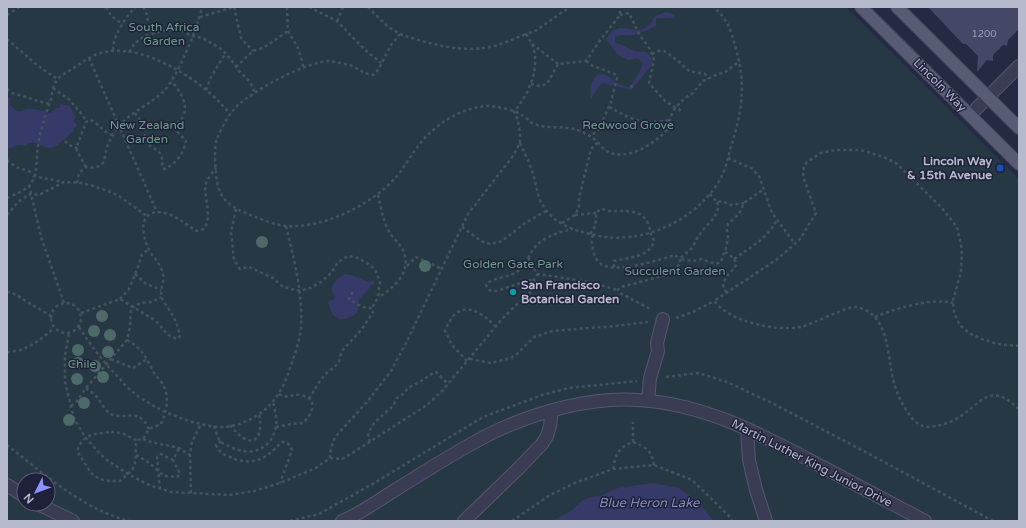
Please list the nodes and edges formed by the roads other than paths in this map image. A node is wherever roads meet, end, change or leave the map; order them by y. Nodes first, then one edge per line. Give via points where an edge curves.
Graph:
1 (861, 7) edge
2 (897, 7) edge
3 (1019, 66) edge
4 (988, 98) junction
5 (970, 115) junction
6 (1019, 128) edge
7 (1019, 164) edge
8 (663, 319) road end
9 (648, 401) junction
10 (552, 411) junction
11 (747, 429) junction
12 (7, 485) edge
13 (16, 491) edge
14 (54, 512) edge
15 (73, 521) edge
16 (342, 521) edge
17 (464, 521) edge
18 (766, 521) edge
19 (925, 521) edge

1 - 5 main road, Lincoln Way
2 - 4 main road, Lincoln Way
3 - 4 street
4 - 5 street
4 - 6 main road, Lincoln Way
5 - 7 main road, Lincoln Way
8 - 9 street via 657,343 658,351 650,378
9 - 10 street, Martin Luther King Junior Drive via 599,402
9 - 11 street, Martin Luther King Junior Drive via 691,409
10 - 16 street, Martin Luther King Junior Drive via 513,423 475,442
10 - 17 street via 552,419 542,444
11 - 18 street via 749,460
11 - 19 street, Martin Luther King Junior Drive
12 - 13 street
14 - 15 street

